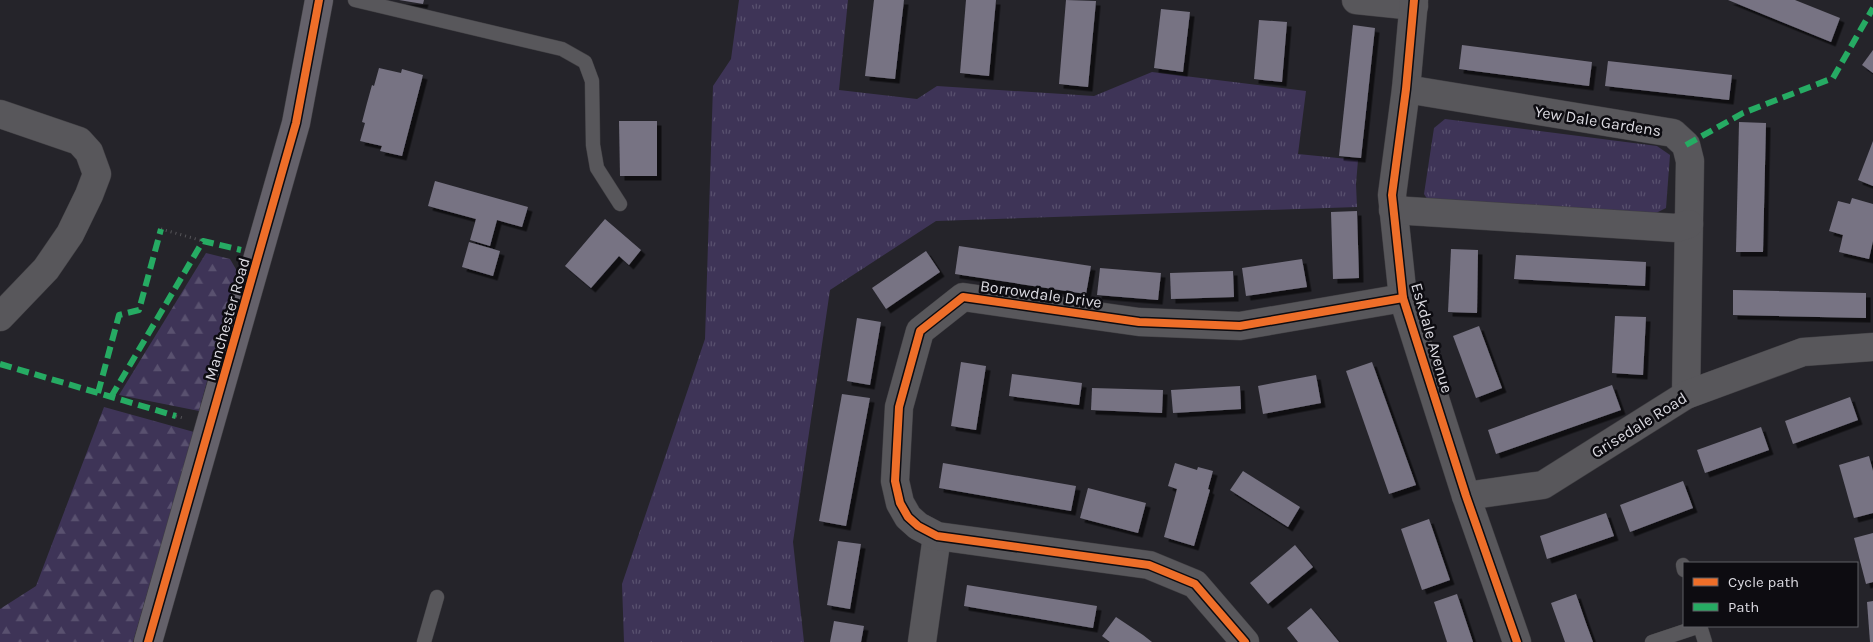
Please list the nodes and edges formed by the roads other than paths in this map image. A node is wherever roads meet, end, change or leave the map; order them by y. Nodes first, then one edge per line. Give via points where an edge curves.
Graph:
1 (319, 0) edge
2 (355, 0) edge
3 (1356, 0) edge
4 (1414, 3) edge
5 (1406, 89) junction
6 (0, 114) edge
7 (620, 204) dead end
8 (1393, 210) junction
9 (1689, 224) junction
10 (1402, 298) junction
11 (0, 317) edge
12 (1873, 347) edge
13 (1686, 395) junction
14 (1466, 496) junction
15 (937, 536) junction
16 (437, 598) dead end
17 (1697, 627) edge
18 (1700, 627) edge
19 (148, 642) edge
20 (424, 642) edge
21 (922, 642) edge
22 (1245, 642) edge
23 (1517, 642) edge
24 (1652, 642) edge
25 (1705, 642) edge

1 - 19 main road, Manchester Road via 291,142
2 - 7 lane via 562,49 585,62 592,81 593,145 597,168
3 - 4 street
4 - 5 street, Eskdale Avenue
5 - 8 street, Eskdale Avenue via 1392,195
5 - 9 street, Yew Dale Gardens via 1673,133 1686,145 1690,161
6 - 11 street via 79,141 89,152 97,174 70,234 46,269
8 - 9 street via 1676,228
8 - 10 street, Eskdale Avenue
9 - 13 street, Yew Dale Gardens
10 - 14 street, Eskdale Avenue
10 - 15 street, Borrowdale Drive via 1240,326 1139,322 963,297 920,331 899,407 895,481 900,503 918,526
12 - 13 street, Grisedale Road via 1803,352
13 - 14 street, Grisedale Road via 1543,485
14 - 23 street, Eskdale Avenue
15 - 21 street
15 - 22 street, Borrowdale Drive via 1149,565 1195,584
16 - 20 lane
17 - 24 lane
18 - 25 lane

